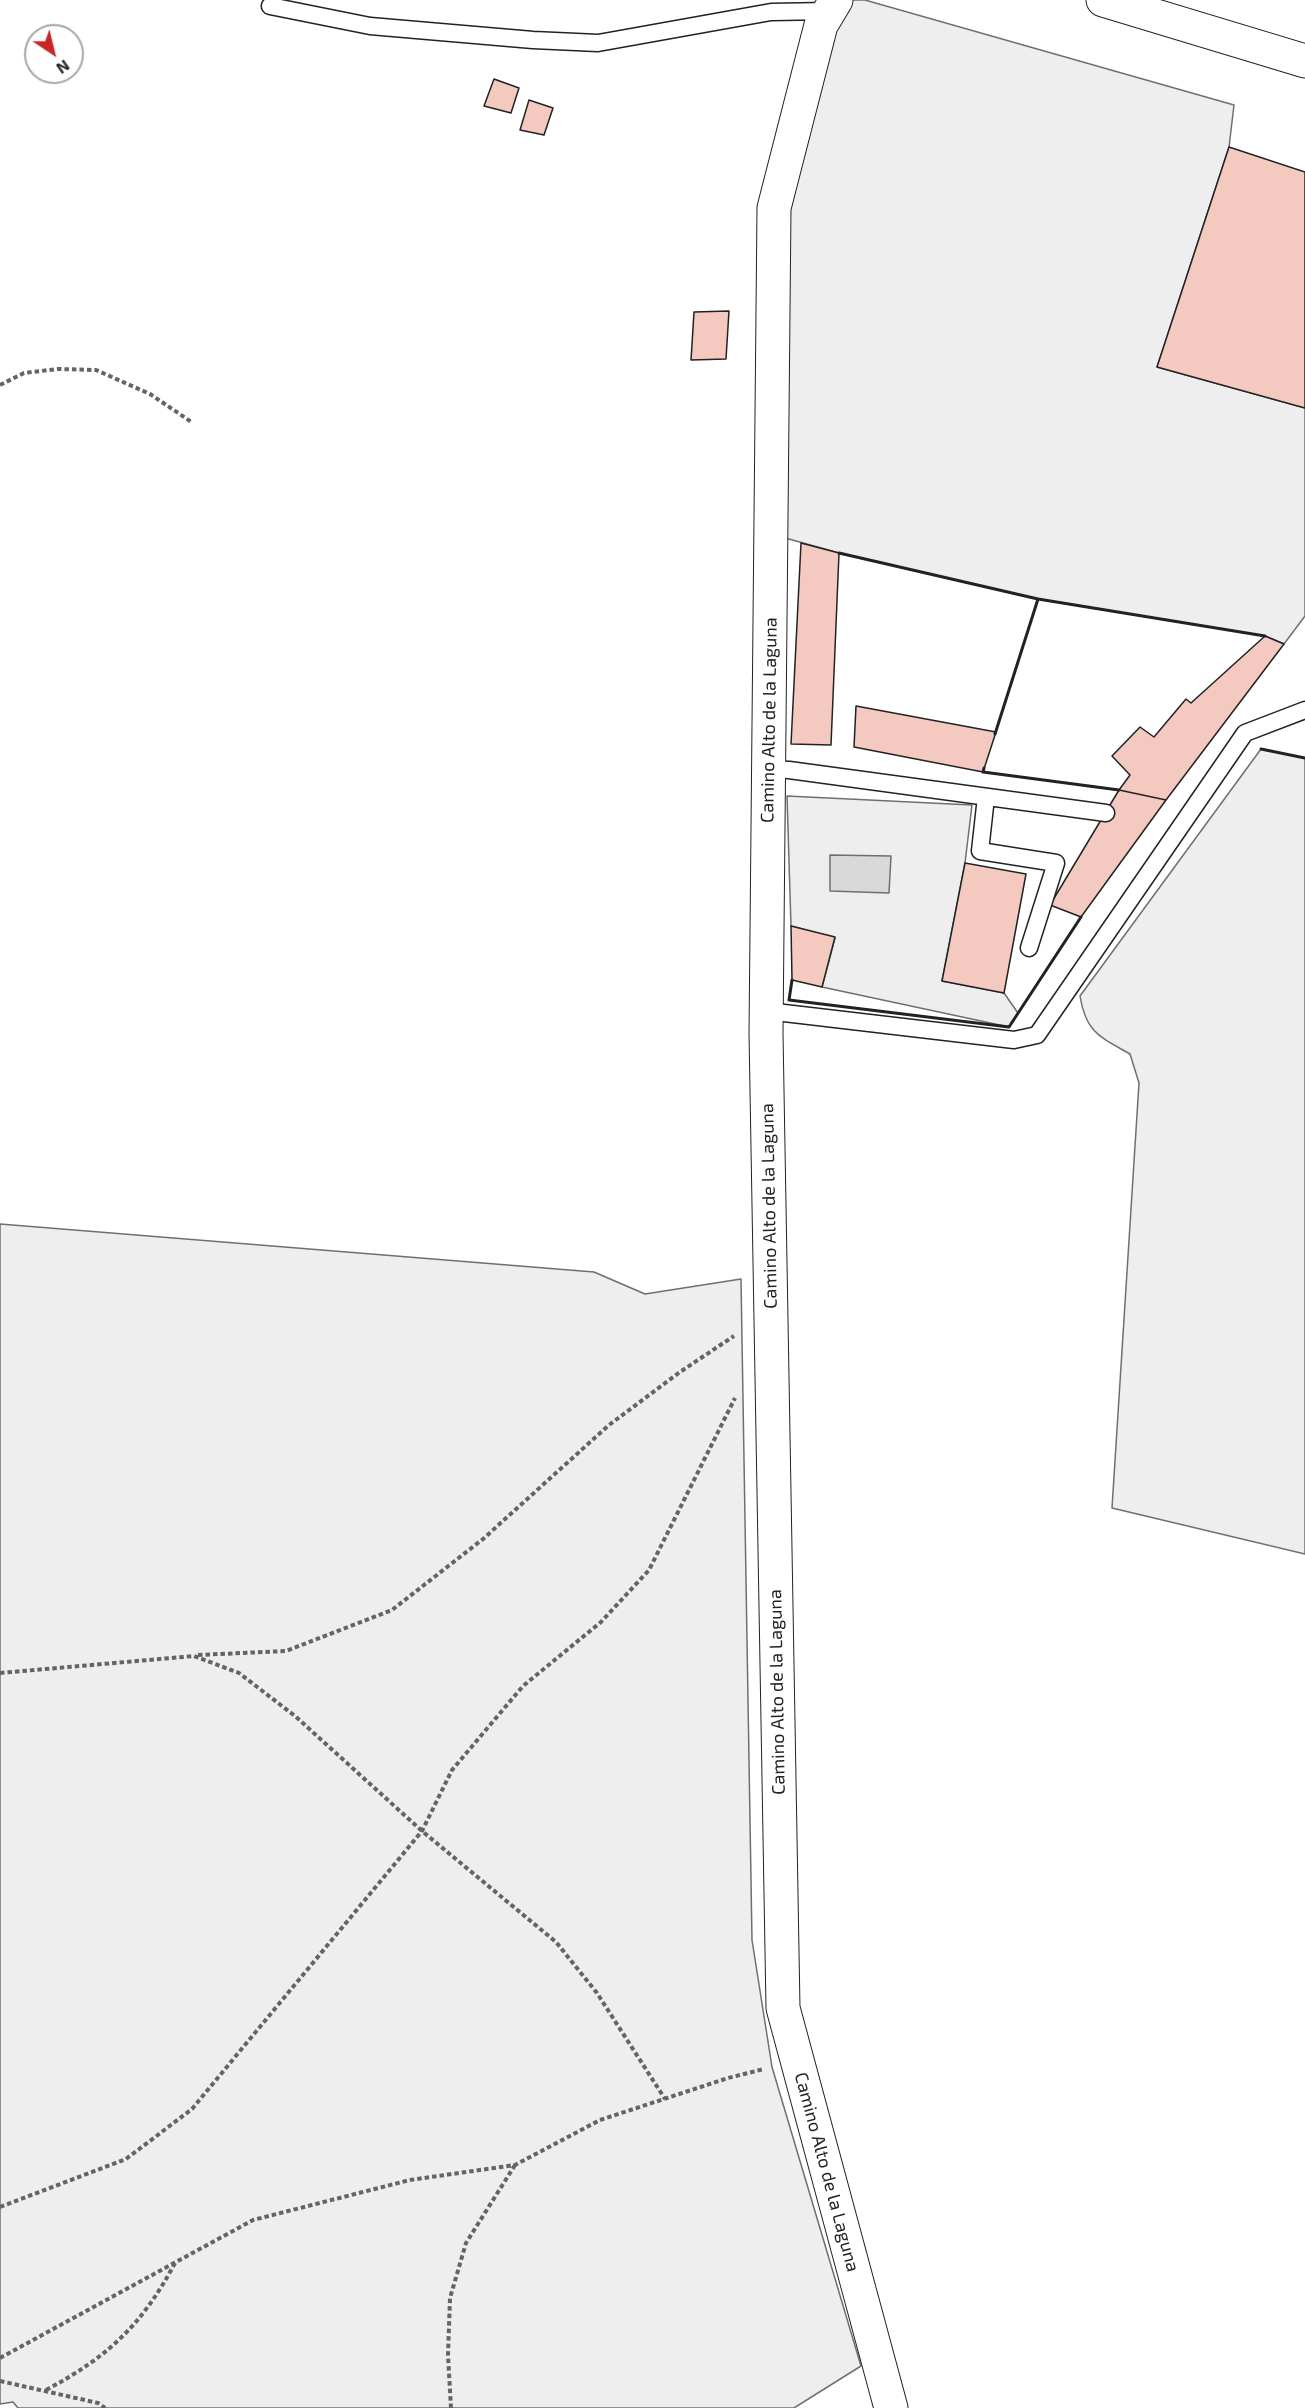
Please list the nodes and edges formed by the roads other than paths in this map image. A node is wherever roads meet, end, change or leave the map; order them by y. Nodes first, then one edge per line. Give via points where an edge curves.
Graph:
1 (1103, 0) edge
2 (270, 6) dead end
3 (832, 6) edge
4 (1305, 61) edge
5 (1305, 710) edge
6 (769, 769) junction
7 (986, 796) junction
8 (1106, 813) dead end
9 (1029, 948) dead end
10 (767, 1011) junction
11 (891, 2408) edge

1 - 4 street
2 - 3 lane via 370,26 598,43 771,12
3 - 6 street, Camino Alto de la Laguna via 821,25 774,208
5 - 10 lane via 1245,733 1037,1035 1014,1040
6 - 7 lane
6 - 10 street, Camino Alto de la Laguna
7 - 8 lane
7 - 9 lane via 980,851 1056,863
10 - 11 street, Camino Alto de la Laguna via 783,2008

